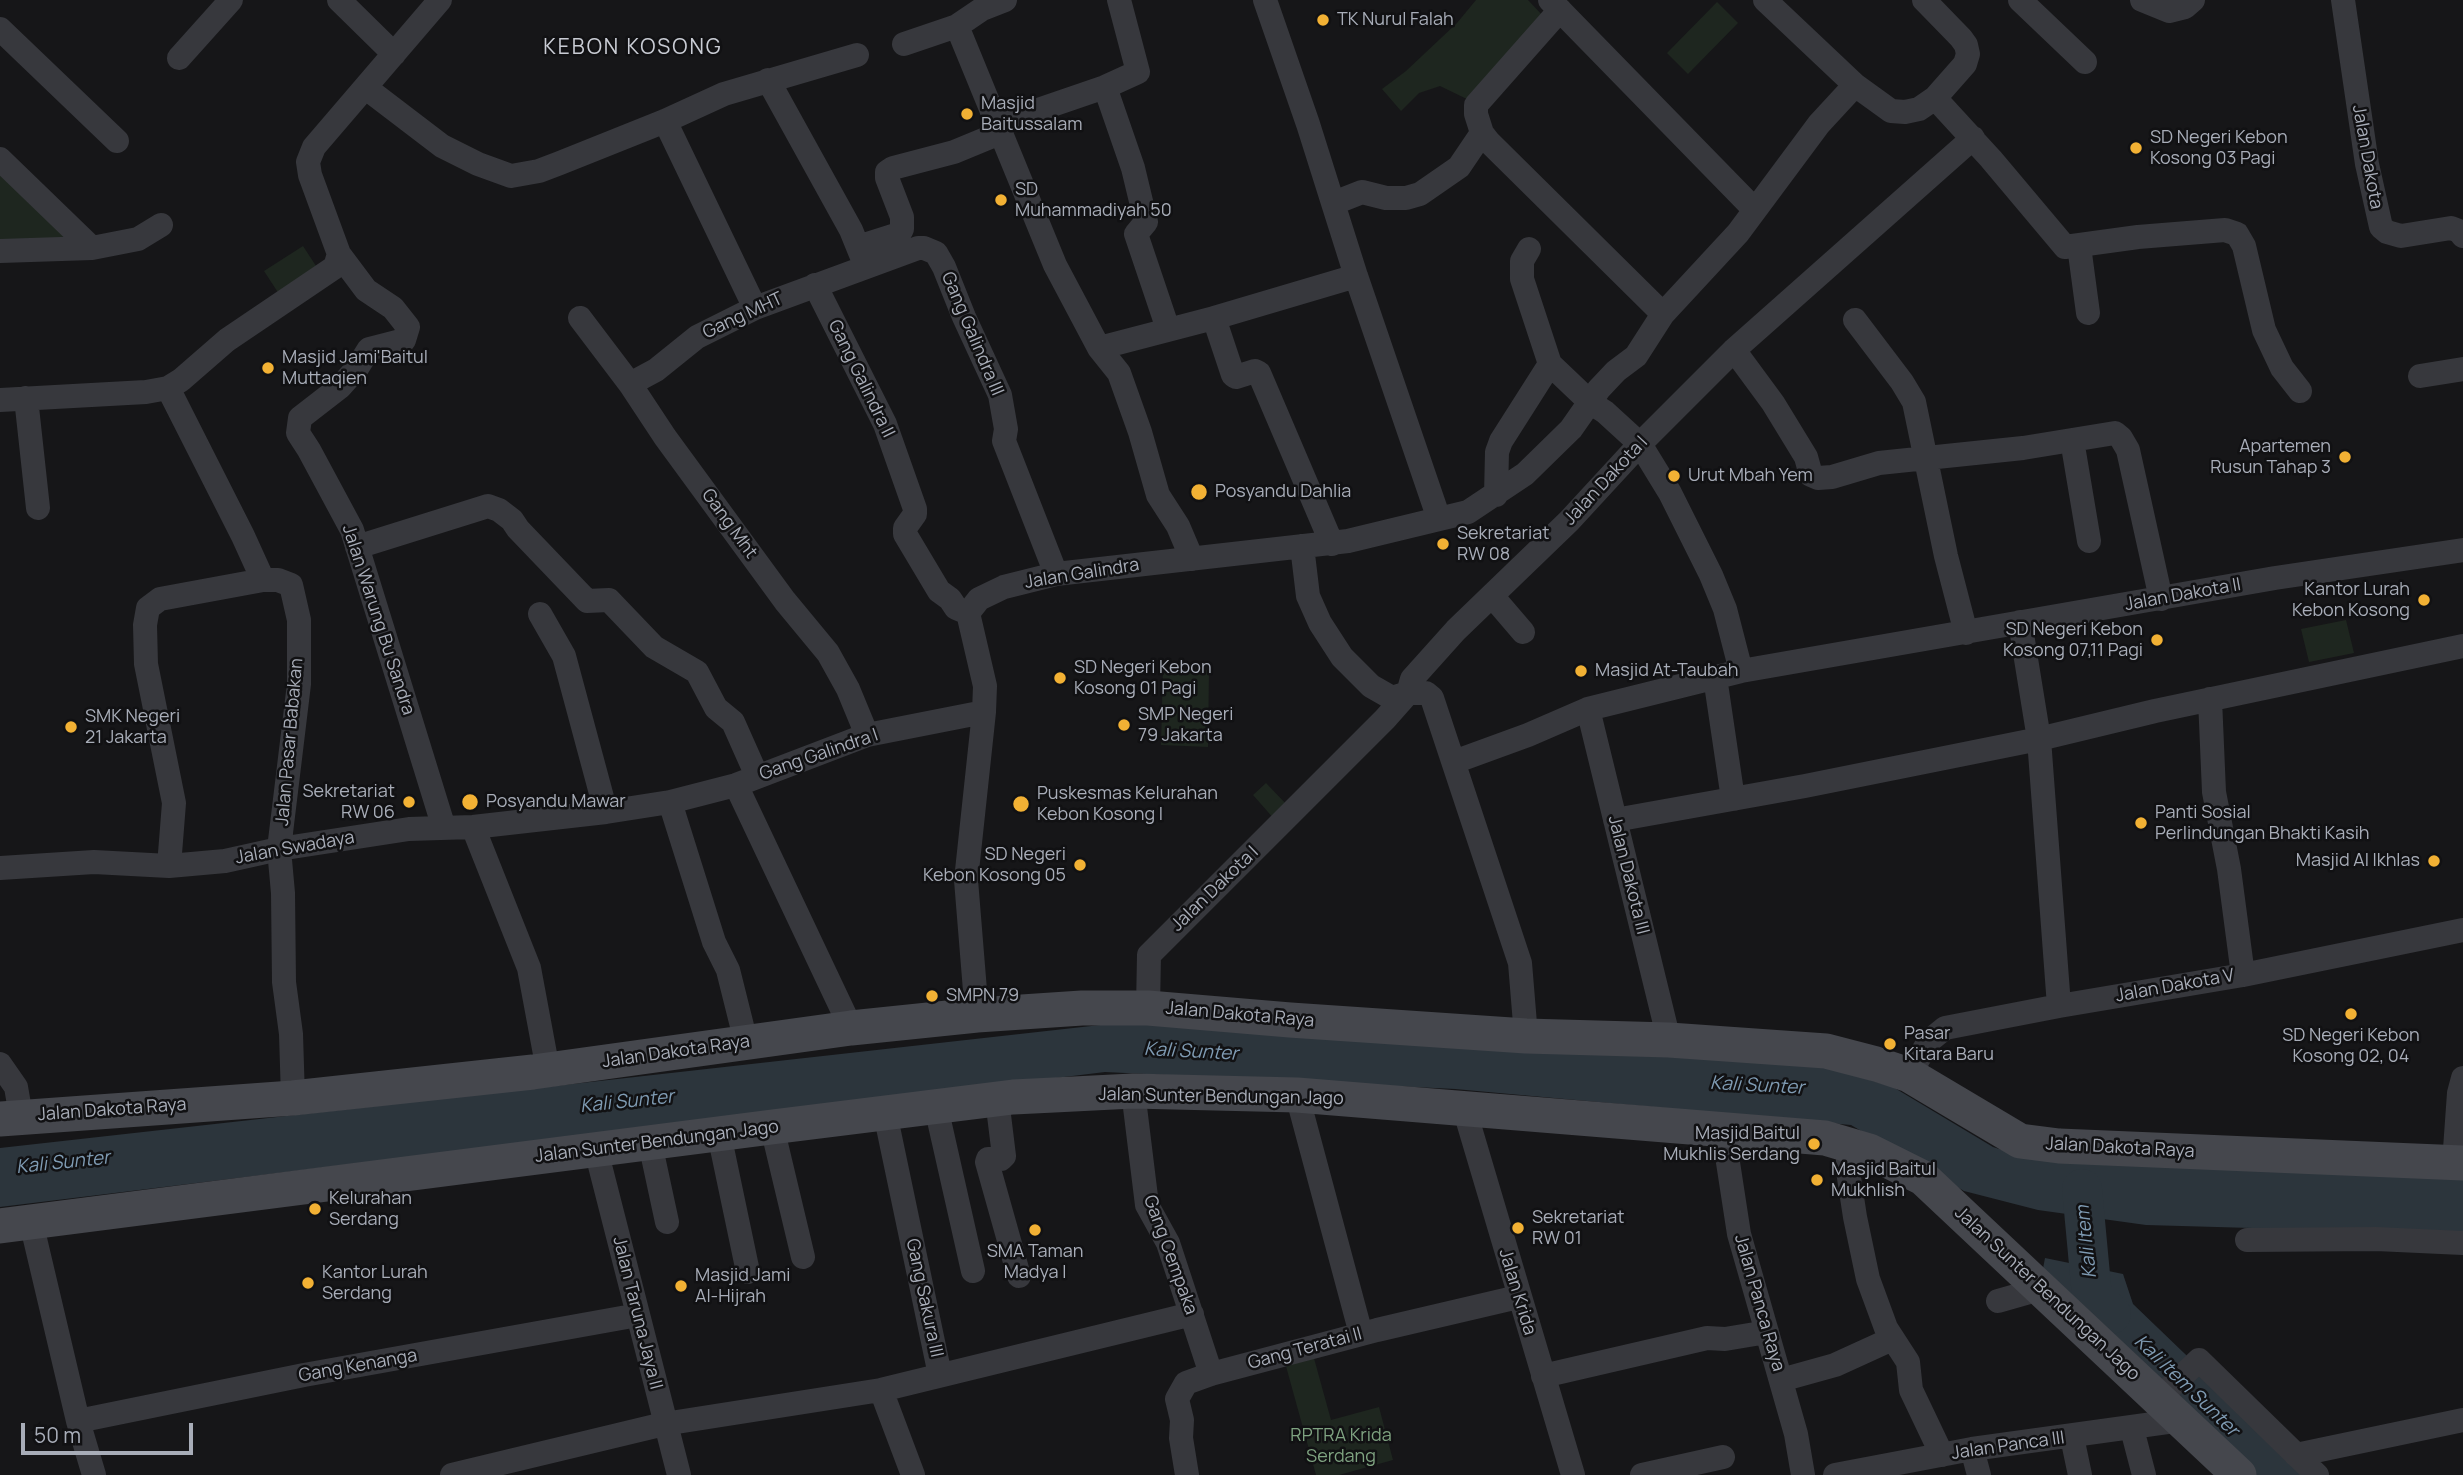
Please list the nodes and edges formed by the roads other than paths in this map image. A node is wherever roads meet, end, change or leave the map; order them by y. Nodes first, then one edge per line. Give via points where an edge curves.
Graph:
1 (231, 0) edge
2 (339, 0) edge
3 (440, 0) edge
4 (1004, 0) edge
5 (1119, 0) edge
6 (1265, 0) edge
7 (1765, 0) edge
8 (1924, 0) edge
9 (2020, 0) edge
10 (2142, 0) edge
11 (2193, 0) edge
12 (2343, 0) edge
13 (1555, 5) edge
14 (957, 26) junction
15 (0, 29) edge
16 (904, 44) dead end
17 (394, 54) junction
18 (857, 55) dead end
19 (179, 58) dead end
20 (2085, 62) dead end
21 (768, 80) junction
22 (1855, 85) junction
23 (1105, 87) junction
24 (366, 88) junction
25 (1935, 98) junction
26 (665, 121) junction
27 (999, 129) junction
28 (1482, 133) junction
29 (1973, 138) junction
30 (117, 141) dead end
31 (0, 159) edge
32 (1334, 203) junction
33 (1755, 210) junction
34 (161, 225) dead end
35 (2463, 236) edge
36 (2079, 246) junction
37 (92, 248) junction
38 (1529, 249) dead end
39 (0, 251) edge
40 (936, 253) joint
41 (339, 254) junction
42 (862, 258) junction
43 (1356, 276) junction
44 (815, 285) junction
45 (755, 308) junction
46 (2088, 313) dead end
47 (1663, 314) junction
48 (580, 318) dead end
49 (1214, 318) junction
50 (1855, 320) dead end
51 (1168, 329) junction
52 (1099, 348) junction
53 (1734, 350) junction
54 (1550, 363) junction
55 (2463, 369) edge
56 (2420, 376) dead end
57 (630, 384) junction
58 (168, 388) junction
59 (2300, 391) dead end
60 (26, 398) junction
61 (0, 400) edge
62 (1591, 403) junction
63 (2072, 440) junction
64 (1640, 444) junction
65 (1926, 458) junction
66 (1496, 495) junction
67 (38, 508) dead end
68 (1439, 519) junction
69 (2089, 541) dead end
70 (1332, 544) junction
71 (1302, 546) junction
72 (357, 547) junction
73 (2463, 550) edge
74 (1192, 559) junction
75 (1056, 574) junction
76 (263, 580) junction
77 (1493, 597) junction
78 (2161, 599) junction
79 (968, 613) junction
80 (540, 614) dead end
81 (2020, 622) junction
82 (1523, 632) dead end
83 (1966, 633) junction
84 (2463, 646) edge
85 (1741, 671) junction
86 (1715, 677) junction
87 (1408, 693) junction
88 (2210, 699) junction
89 (1588, 709) junction
90 (984, 712) junction
91 (867, 735) junction
92 (2039, 739) junction
93 (1454, 762) junction
94 (747, 780) junction
95 (1733, 799) junction
96 (670, 802) junction
97 (606, 812) junction
98 (1615, 820) junction
99 (473, 827) junction
100 (444, 828) junction
101 (279, 849) junction
102 (169, 866) junction
103 (0, 868) edge
104 (2463, 930) edge
105 (2243, 975) junction
106 (2059, 1006) junction
107 (1149, 1007) junction
108 (977, 1015) junction
109 (851, 1028) junction
110 (1526, 1035) junction
111 (1669, 1040) junction
112 (746, 1042) junction
113 (0, 1065) edge
114 (548, 1070) junction
115 (1909, 1075) junction
116 (2463, 1078) edge
117 (1133, 1091) junction
118 (1297, 1095) junction
119 (293, 1098) junction
120 (997, 1099) junction
121 (936, 1107) junction
122 (1464, 1108) junction
123 (885, 1113) junction
124 (10, 1118) edge
125 (772, 1127) junction
126 (1723, 1130) junction
127 (719, 1133) junction
128 (650, 1143) junction
129 (1848, 1143) junction
130 (596, 1150) junction
131 (2458, 1163) edge
132 (667, 1222) dead end
133 (15, 1224) edge
134 (2248, 1240) dead end
135 (2463, 1243) edge
136 (803, 1257) dead end
137 (748, 1272) dead end
138 (973, 1272) dead end
139 (1019, 1276) dead end
140 (2040, 1289) junction
141 (1518, 1297) junction
142 (1998, 1301) dead end
143 (1192, 1314) junction
144 (638, 1315) junction
145 (1767, 1332) junction
146 (1362, 1334) junction
147 (1892, 1339) junction
148 (1210, 1374) junction
149 (940, 1375) junction
150 (1543, 1376) junction
151 (1781, 1380) junction
152 (881, 1390) junction
153 (2167, 1405) junction
154 (2463, 1420) edge
155 (78, 1421) junction
156 (664, 1424) junction
157 (2132, 1429) junction
158 (2073, 1437) junction
159 (1972, 1449) junction
160 (1942, 1455) junction
161 (2297, 1455) junction
162 (1723, 1457) dead end
163 (94, 1475) edge
164 (452, 1475) edge
165 (679, 1475) edge
166 (913, 1475) edge
167 (1187, 1475) edge
168 (1573, 1475) edge
169 (1642, 1475) edge
170 (1803, 1475) edge
171 (1835, 1475) edge
172 (1979, 1475) edge
173 (2080, 1475) edge
174 (2144, 1475) edge
175 (2239, 1475) edge
176 (2317, 1475) edge

1 - 19 street
2 - 17 street
3 - 17 street
4 - 14 street
5 - 23 street via 1138,72
6 - 32 street
7 - 22 street
8 - 25 street via 1966,45 1968,54 1965,64
9 - 20 street
10 - 11 street via 2169,11
12 - 35 street, Jalan Dakota via 2381,227 2401,236 2452,228
13 - 28 street via 1476,105
13 - 33 street
14 - 16 street
14 - 27 street
15 - 30 street
17 - 24 street
18 - 21 street
21 - 26 street
21 - 42 street
22 - 25 street via 1891,111 1919,109
22 - 33 street, Jalan Galindra via 1819,124
23 - 27 street
23 - 51 street via 1146,222 1136,234
24 - 26 street via 442,146 511,176 549,167
24 - 41 street via 314,147 308,162
25 - 29 street
26 - 45 street, Gang Mht
27 - 42 street, Gang MHT via 954,152 887,172 902,229
27 - 52 street via 1055,265
28 - 32 street via 1459,167 1420,194 1386,198 1362,192
28 - 47 street
29 - 36 street via 2063,246
29 - 53 street, Jalan Dakota I
31 - 37 street
32 - 43 street
33 - 47 street, Jalan Galindra
34 - 37 street via 138,239
36 - 46 street
36 - 59 street via 2225,230 2237,234 2264,330 2282,368
37 - 39 street
38 - 54 street via 1521,261 1521,279
40 - 42 street, Gang MHT via 918,248
40 - 75 street, Gang Galindra III via 1000,396 1004,441
41 - 58 street via 335,267 321,279 256,320
41 - 72 street, Jalan Warung Bu Sandra via 366,290 393,308 408,327 404,340 369,349 340,387 300,418 298,433
42 - 44 street, Gang MHT
43 - 49 street
43 - 68 street
44 - 45 street, Gang MHT
44 - 79 street, Gang Galindra II via 885,424 915,509 905,534 939,591
45 - 57 street, Gang MHT via 696,337 656,370
47 - 62 street, Jalan Galindra via 1636,356 1616,371
48 - 57 street, Gang Mht
49 - 51 street
49 - 70 street via 1233,375 1259,373
50 - 65 street via 1914,402
51 - 52 street
52 - 74 street via 1119,373 1158,495
53 - 64 street, Jalan Dakota I
53 - 65 street via 1773,403 1811,475 1832,477 1879,463
54 - 62 street
54 - 66 street via 1501,441
55 - 56 street
57 - 91 street, Gang Mht via 769,579 828,653 849,689
58 - 60 street
58 - 76 street
60 - 61 street
60 - 67 street
62 - 64 street
62 - 66 street, Jalan Galindra via 1544,456
63 - 65 street
63 - 69 street
63 - 78 street via 2116,433 2124,442
64 - 77 street, Jalan Dakota I
64 - 85 street via 1711,575
65 - 83 street
66 - 68 street, Jalan Galindra via 1468,512
68 - 70 street, Jalan Galindra
70 - 71 street, Jalan Galindra
71 - 74 street, Jalan Galindra
71 - 87 street via 1308,596 1342,657 1392,698
72 - 94 street via 488,506 499,510 587,601 609,600 654,647 697,672 716,708 733,722
72 - 100 street, Jalan Warung Bu Sandra
73 - 78 street, Jalan Dakota II
74 - 75 street, Jalan Galindra
75 - 79 street, Jalan Galindra via 1004,587 979,600
76 - 101 street, Jalan Pasar Babakan via 291,585 299,620 299,684
76 - 102 street via 160,598 148,608 146,664 174,803
77 - 82 street
77 - 87 street, Jalan Dakota I via 1456,630 1412,680
78 - 81 street, Jalan Dakota II
79 - 90 street via 985,686
80 - 97 street via 564,656
81 - 83 street, Jalan Dakota II
81 - 92 street
83 - 85 street, Jalan Dakota II
84 - 88 street
85 - 86 street, Jalan Dakota II
86 - 89 street, Jalan Dakota II
86 - 95 street
87 - 93 street via 1426,693 1432,698
87 - 107 street, Jalan Dakota I via 1149,955
88 - 92 street
88 - 105 street via 2214,792
89 - 93 street, Jalan Dakota II
89 - 98 street, Jalan Dakota III
90 - 91 street, Gang Galindra I
90 - 108 street via 966,880
91 - 94 street, Gang Galindra I
92 - 95 street
92 - 106 street
93 - 110 street via 1520,963
94 - 96 street, Jalan Swadaya
94 - 109 street
95 - 98 street
96 - 97 street, Jalan Swadaya
96 - 112 street via 714,942 728,970
97 - 99 street, Jalan Swadaya
98 - 111 street, Jalan Dakota III
99 - 100 street, Jalan Swadaya
99 - 114 street via 529,968
100 - 101 street, Jalan Swadaya
101 - 102 street, Jalan Swadaya via 225,861
101 - 119 street
102 - 103 street, Jalan Swadaya via 94,862
104 - 105 street, Jalan Dakota V
105 - 106 street, Jalan Dakota V
106 - 115 street, Jalan Dakota V via 1945,1028 1929,1041
107 - 108 street, Jalan Dakota Raya
107 - 110 street, Jalan Dakota Raya
108 - 109 street, Jalan Dakota Raya
109 - 112 street, Jalan Dakota Raya
110 - 111 street, Jalan Dakota Raya
111 - 115 street, Jalan Dakota Raya via 1826,1051
112 - 114 street, Jalan Dakota Raya
113 - 124 street via 16,1087
114 - 119 street, Jalan Dakota Raya
115 - 131 street, Jalan Dakota Raya via 2020,1141
116 - 131 street
117 - 118 street, Jalan Sunter Bendungan Jago
117 - 120 street, Jalan Sunter Bendungan Jago
117 - 143 street, Gang Cempaka via 1147,1205 1168,1242
118 - 122 street, Jalan Sunter Bendungan Jago
118 - 146 street
119 - 124 street, Jalan Dakota Raya
120 - 121 street, Jalan Sunter Bendungan Jago
120 - 139 street via 1004,1156 987,1162
121 - 123 street, Jalan Sunter Bendungan Jago
121 - 138 street
122 - 126 street, Jalan Sunter Bendungan Jago
122 - 141 street, Jalan Krida
123 - 125 street, Jalan Sunter Bendungan Jago
123 - 149 street, Gang Sakura III
125 - 127 street, Jalan Sunter Bendungan Jago
125 - 136 street
126 - 129 street, Jalan Sunter Bendungan Jago
126 - 145 street, Jalan Panca Raya via 1739,1234
127 - 128 street, Jalan Sunter Bendungan Jago
127 - 137 street
128 - 130 street, Jalan Sunter Bendungan Jago
128 - 132 street
129 - 140 street, Jalan Sunter Bendungan Jago via 1923,1178
129 - 147 street via 1854,1217 1872,1290
130 - 133 street, Jalan Sunter Bendungan Jago
130 - 144 street, Jalan Taruna Jaya II
133 - 155 street
134 - 135 street
140 - 142 street
140 - 153 street, Jalan Sunter Bendungan Jago
141 - 146 street, Gang Teratai II
141 - 150 street, Jalan Krida
143 - 148 street, Gang Cempaka
143 - 149 street
144 - 155 street, Gang Kenanga
144 - 156 street, Jalan Taruna Jaya II
145 - 150 street via 1707,1338
145 - 151 street, Jalan Panca Raya
146 - 148 street, Gang Teratai II
147 - 151 street via 1835,1365
147 - 160 street via 1908,1362 1911,1390
148 - 167 street, Gang Teratai II via 1186,1383 1177,1399
149 - 152 street, Gang Sakura III
150 - 168 street, Jalan Krida
151 - 170 street, Jalan Panca Raya
152 - 156 street, Gang Sakura III
152 - 166 street
153 - 157 street, Jalan Panca III
153 - 161 street via 2199,1360
153 - 175 street, Jalan Sunter Bendungan Jago
154 - 161 street
155 - 163 street
156 - 164 street, Gang Sakura III
156 - 165 street, Jalan Taruna Jaya II
157 - 158 street, Jalan Panca III
157 - 174 street
158 - 159 street, Jalan Panca III
158 - 173 street
159 - 160 street, Jalan Panca III
159 - 172 street
160 - 171 street, Jalan Panca III
161 - 176 street
162 - 169 street

